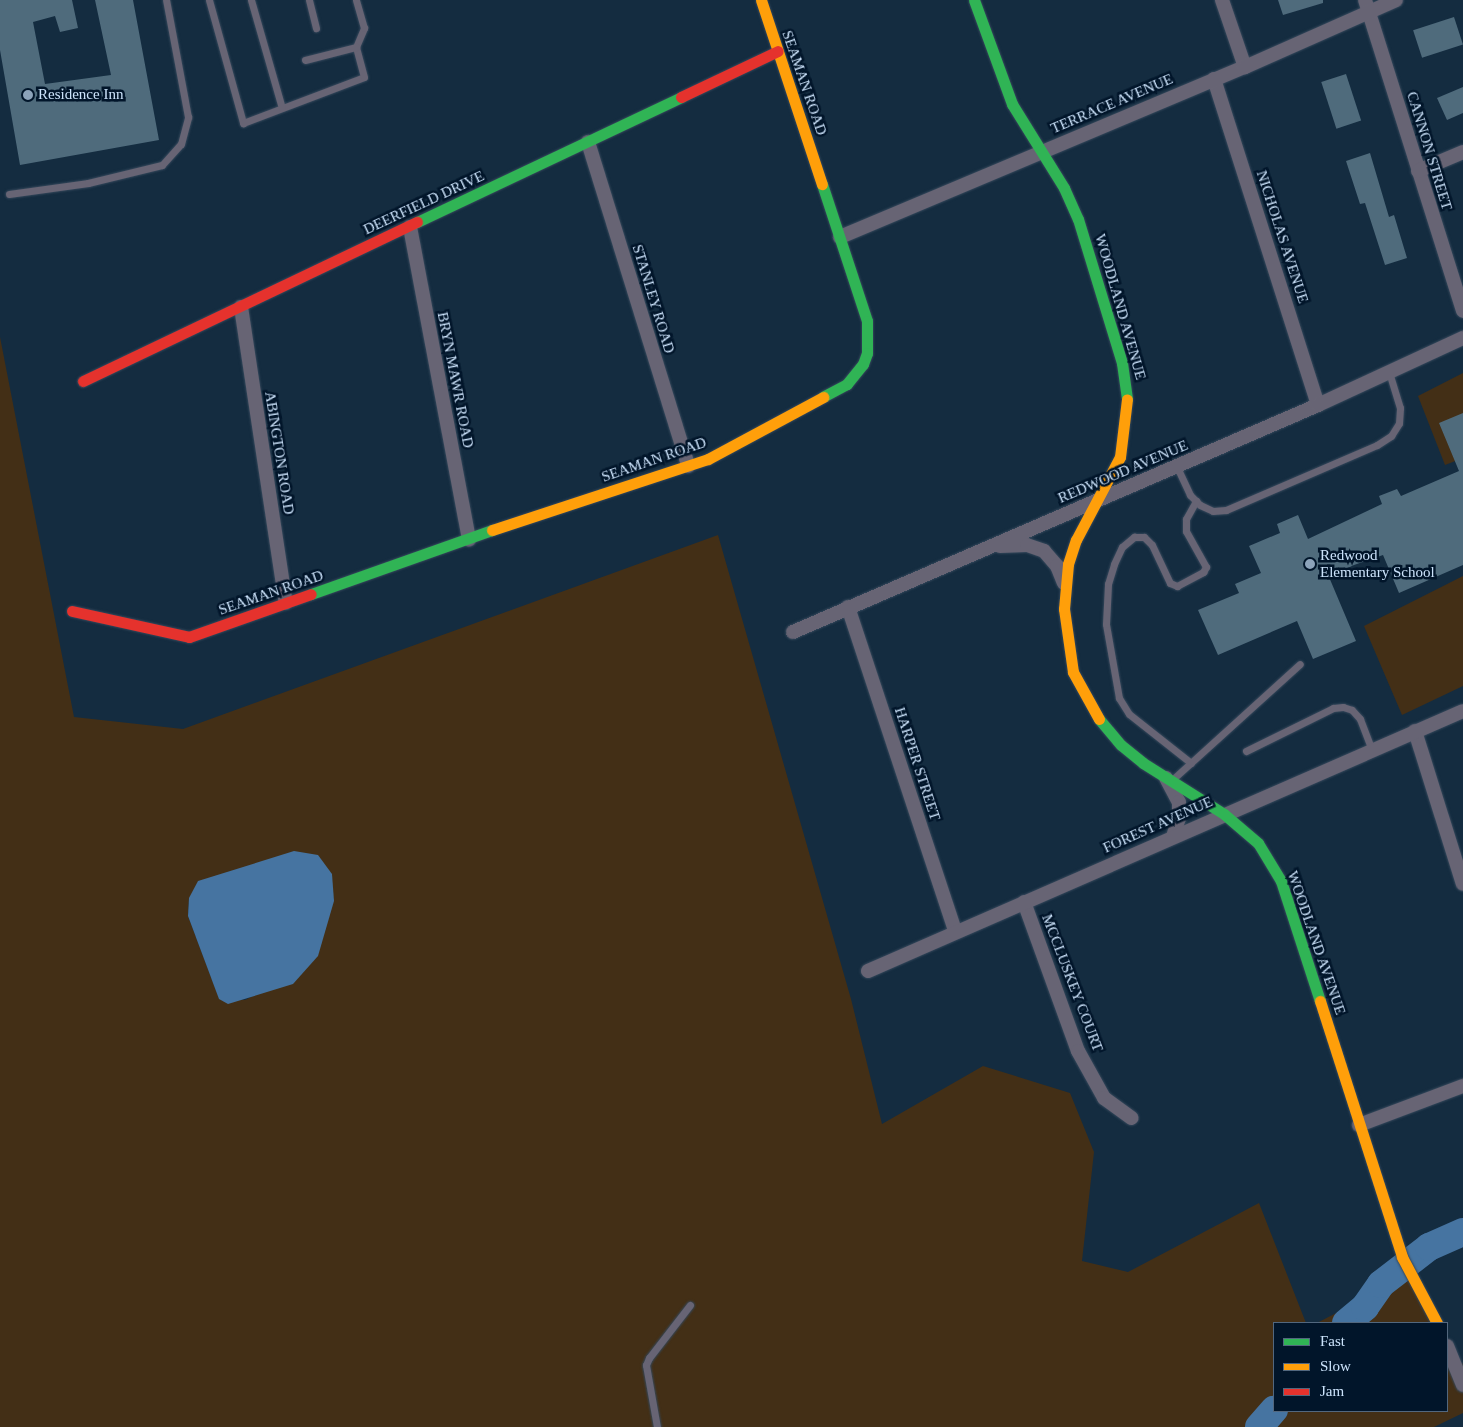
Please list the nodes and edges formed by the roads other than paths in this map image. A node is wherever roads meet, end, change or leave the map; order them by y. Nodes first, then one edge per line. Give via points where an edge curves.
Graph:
1 (166, 0) edge
2 (210, 0) edge
3 (250, 0) edge
4 (309, 0) edge
5 (356, 0) edge
6 (761, 0) edge
7 (974, 0) edge
8 (1222, 0) edge
9 (1396, 0) edge
10 (1367, 6) edge
11 (316, 28) dead end
12 (356, 47) junction
13 (778, 51) junction
14 (305, 60) dead end
15 (1246, 68) junction
16 (1214, 79) junction
17 (282, 108) junction
18 (588, 142) junction
19 (1043, 152) junction
20 (1463, 152) edge
21 (1418, 171) junction
22 (9, 194) dead end
23 (410, 227) junction
24 (840, 237) junction
25 (240, 307) junction
26 (1463, 311) edge
27 (1463, 338) edge
28 (1389, 372) junction
29 (83, 381) dead end
30 (1318, 405) junction
31 (688, 466) junction
32 (1177, 466) junction
33 (1100, 497) junction
34 (1196, 501) junction
35 (469, 539) junction
36 (992, 547) junction
37 (1065, 587) junction
38 (286, 603) junction
39 (848, 607) junction
40 (72, 611) dead end
41 (793, 632) dead end
42 (1300, 664) dead end
43 (1463, 711) edge
44 (1415, 731) junction
45 (1372, 750) junction
46 (1246, 751) dead end
47 (1191, 763) junction
48 (1168, 779) junction
49 (1224, 814) junction
50 (1173, 836) junction
51 (1463, 884) edge
52 (1024, 902) junction
53 (955, 931) junction
54 (868, 971) dead end
55 (1463, 1086) edge
56 (1132, 1118) dead end
57 (1359, 1125) junction
58 (690, 1305) dead end
59 (1436, 1322) edge
60 (1448, 1348) edge
61 (1463, 1385) edge
62 (657, 1427) edge

1 - 22 lane via 188,117 181,144 162,165 88,182
2 - 17 lane via 243,123
3 - 17 lane
4 - 11 lane
5 - 12 lane via 364,28
6 - 13 street, SEAMAN ROAD
7 - 19 street, WOODLAND AVENUE via 1012,104
8 - 15 street
9 - 10 street, TERRACE AVENUE
10 - 15 street, TERRACE AVENUE
10 - 21 street, CANNON STREET
12 - 14 lane
12 - 17 lane via 364,77
13 - 18 street, DEERFIELD DRIVE
13 - 24 street, SEAMAN ROAD
15 - 16 street, TERRACE AVENUE
16 - 19 street, TERRACE AVENUE
16 - 30 street, NICHOLAS AVENUE
18 - 23 street, DEERFIELD DRIVE
18 - 31 street, STANLEY ROAD
19 - 24 street, TERRACE AVENUE
19 - 33 street, WOODLAND AVENUE via 1078,220 1122,363 1128,396 1120,457
20 - 21 street
21 - 26 street, CANNON STREET
23 - 25 street, DEERFIELD DRIVE
23 - 35 street, BRYN MAWR ROAD
24 - 31 street, SEAMAN ROAD via 867,321 869,340 863,364 841,388 708,459
25 - 29 street, DEERFIELD DRIVE
25 - 38 street, ABINGTON ROAD
27 - 28 street, REDWOOD AVENUE
28 - 30 street, REDWOOD AVENUE
28 - 34 lane via 1400,408 1399,423 1391,436 1226,510 1213,511
30 - 32 street, REDWOOD AVENUE
31 - 35 street, SEAMAN ROAD
32 - 33 street, REDWOOD AVENUE
32 - 34 lane
33 - 36 street, REDWOOD AVENUE
33 - 37 street, WOODLAND AVENUE via 1076,540
34 - 47 lane via 1186,519 1186,531 1206,567 1203,572 1177,586 1170,583 1152,545 1144,537 1134,537 1122,547 1114,564 1108,584 1106,624 1110,660 1124,706 1129,714
35 - 38 street, SEAMAN ROAD
36 - 37 street via 1027,545 1044,551 1058,566
36 - 39 street, REDWOOD AVENUE
37 - 48 street, WOODLAND AVENUE via 1068,652 1073,672 1093,712 1121,745
38 - 40 street, SEAMAN ROAD via 189,637
39 - 41 street, REDWOOD AVENUE
39 - 53 street, HARPER STREET
42 - 47 lane
43 - 44 street, FOREST AVENUE
44 - 45 street, FOREST AVENUE
44 - 51 street
45 - 46 lane via 1360,719 1352,710 1343,707 1333,708
45 - 49 street, FOREST AVENUE
47 - 48 lane
48 - 49 street, WOODLAND AVENUE
48 - 50 street via 1178,802 1179,818
49 - 50 street, FOREST AVENUE
49 - 57 street, WOODLAND AVENUE via 1258,843 1281,881
50 - 52 street, FOREST AVENUE
52 - 53 street, FOREST AVENUE
52 - 56 street, MCCLUSKEY COURT via 1078,1050 1104,1098
53 - 54 street, FOREST AVENUE
55 - 57 street
57 - 59 street, WOODLAND AVENUE via 1402,1257
58 - 62 lane via 646,1365
60 - 61 street

